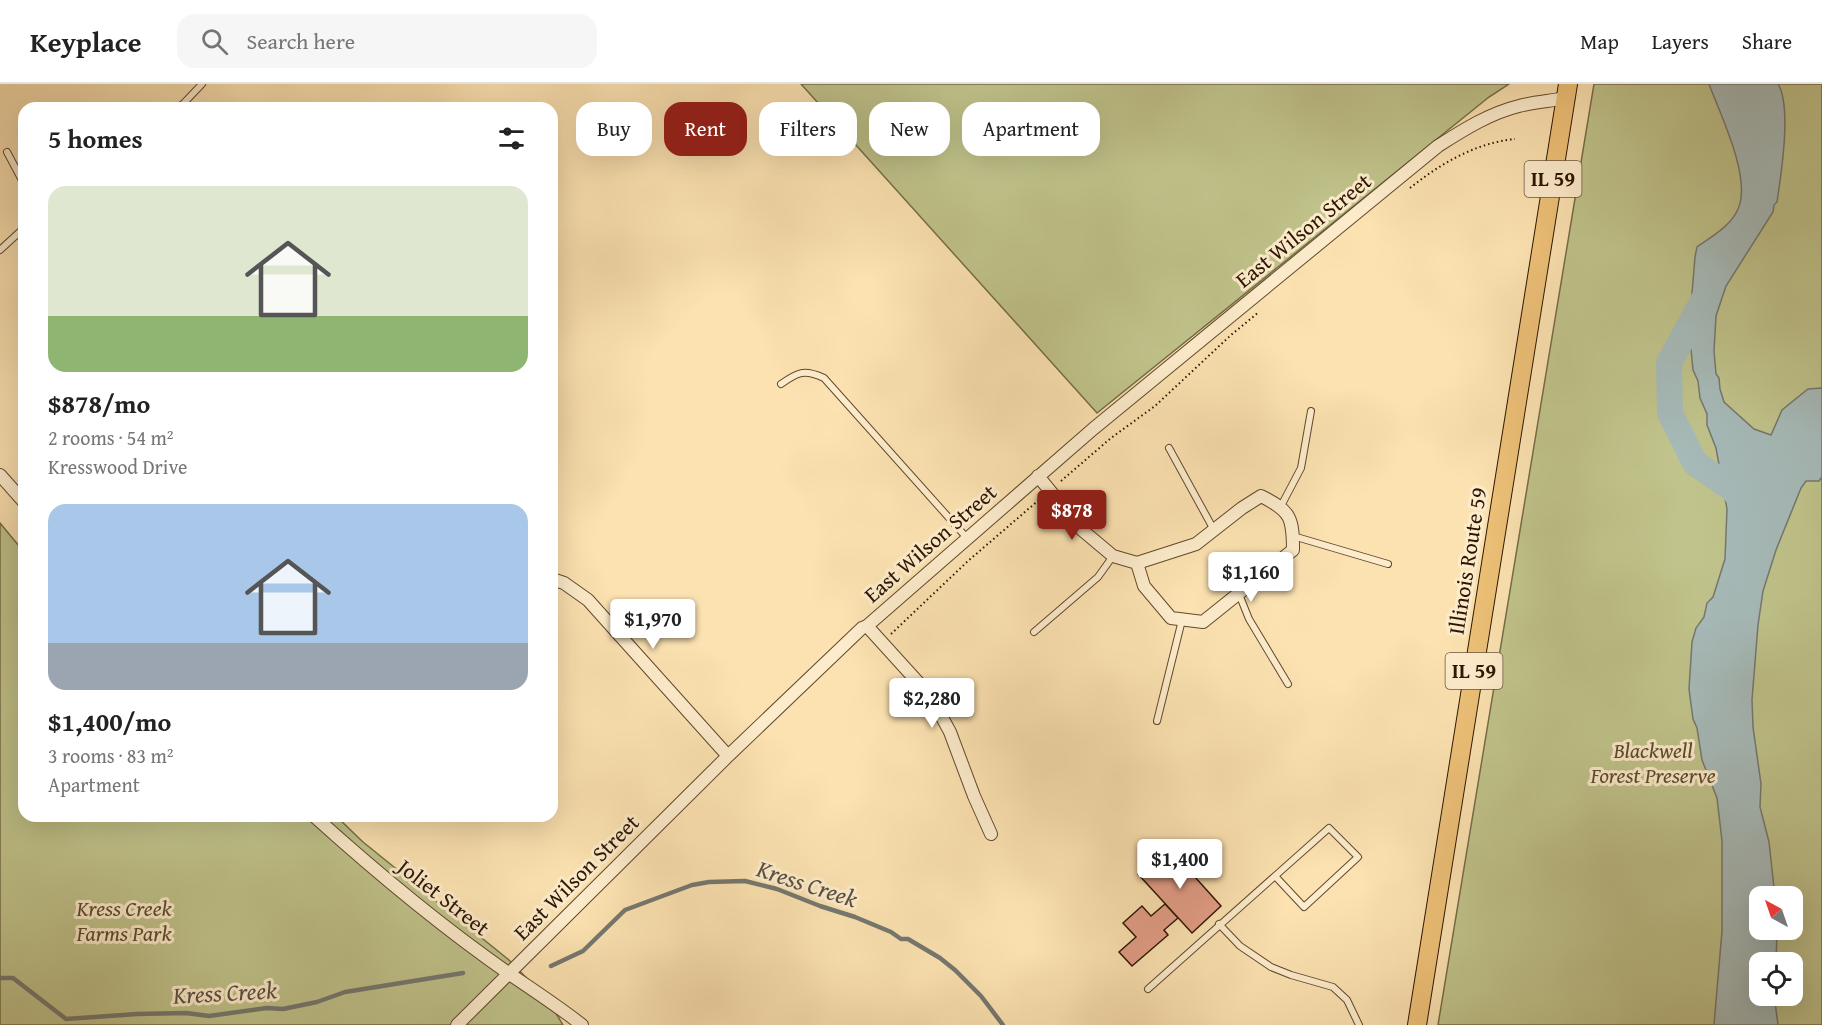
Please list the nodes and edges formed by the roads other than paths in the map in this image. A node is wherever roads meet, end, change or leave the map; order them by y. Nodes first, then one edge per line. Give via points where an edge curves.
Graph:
1 (202, 84) edge
2 (1567, 91) edge
3 (185, 102) edge
4 (7, 152) dead end
5 (18, 173) edge
6 (18, 234) edge
7 (0, 250) edge
8 (781, 384) dead end
9 (1311, 411) dead end
10 (1169, 448) dead end
11 (0, 475) edge
12 (1038, 476) junction
13 (18, 495) edge
14 (1281, 506) junction
15 (1214, 530) junction
16 (1293, 536) junction
17 (967, 538) junction
18 (1113, 556) junction
19 (1137, 563) junction
20 (1388, 564) dead end
21 (558, 581) edge
22 (1238, 594) junction
23 (1182, 619) junction
24 (867, 626) junction
25 (1034, 632) dead end
26 (1288, 684) dead end
27 (1157, 721) dead end
28 (728, 756) junction
29 (321, 822) edge
30 (991, 834) dead end
31 (1275, 876) junction
32 (1220, 924) junction
33 (510, 974) junction
34 (1148, 989) dead end
35 (457, 1025) edge
36 (582, 1025) edge
37 (1359, 1025) edge
38 (1417, 1025) edge

1 - 3 lane
2 - 12 street, East Wilson Street via 1493,115 1438,146
2 - 38 main road, Illinois Route 59 / IL 59
4 - 5 lane
6 - 7 lane
8 - 17 lane via 797,373 824,378
9 - 14 lane via 1301,468
10 - 15 lane
11 - 13 street
12 - 17 street, East Wilson Street
12 - 18 street via 1082,530
14 - 15 street via 1261,496
14 - 16 street via 1293,524
15 - 19 street via 1196,544
16 - 20 lane
16 - 22 street via 1293,550
17 - 24 street, East Wilson Street
18 - 19 street
18 - 25 lane via 1098,577
19 - 23 street via 1144,586 1171,618
21 - 28 street via 588,600
22 - 23 street via 1203,622
22 - 26 lane
23 - 27 lane
24 - 28 street, East Wilson Street
24 - 30 street via 938,708
28 - 33 street, East Wilson Street
29 - 33 street, Joliet Street via 361,859
31 - 31 lane via 1329,828 1358,857 1304,907
31 - 32 lane
32 - 34 lane
32 - 37 lane via 1271,968 1333,987 1347,1000
33 - 35 street, East Wilson Street
33 - 36 street, Joliet Street

